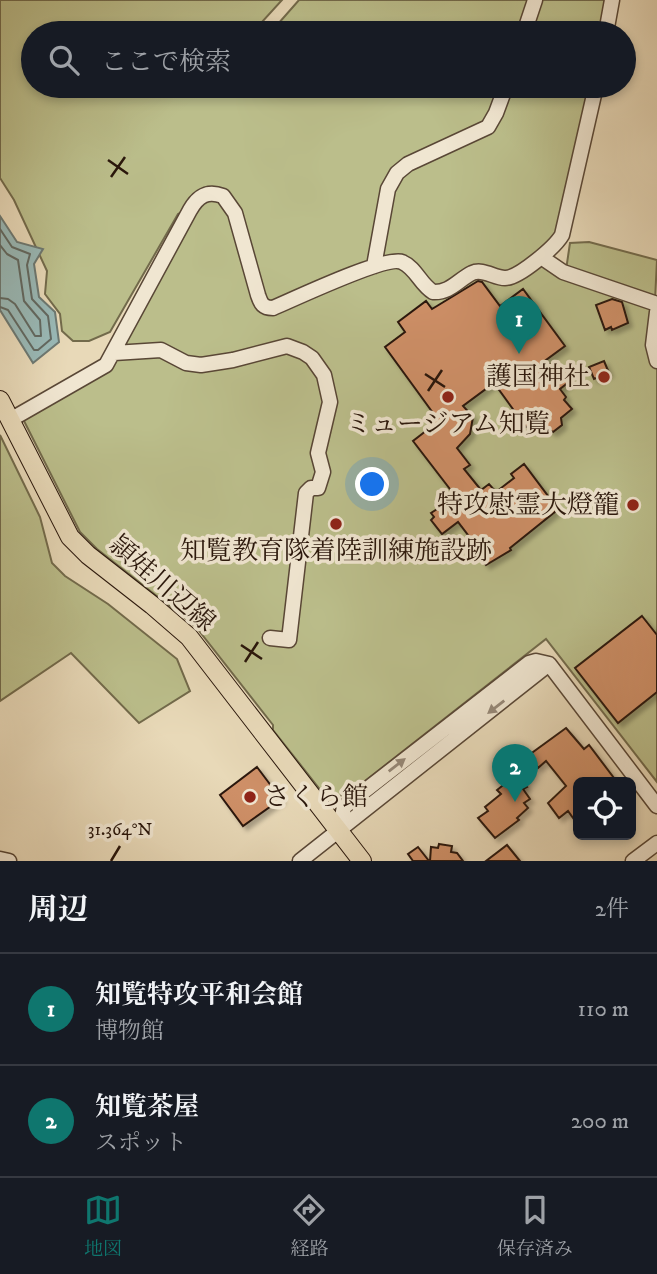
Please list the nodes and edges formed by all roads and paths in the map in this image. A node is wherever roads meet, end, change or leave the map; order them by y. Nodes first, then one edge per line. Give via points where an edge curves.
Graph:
1 (535, 0) edge
2 (612, 0) edge
3 (528, 21) edge
4 (608, 21) edge
5 (502, 98) edge
6 (593, 98) edge
7 (541, 257) junction
8 (374, 266) junction
9 (657, 304) edge
10 (657, 312) edge
11 (114, 353) junction
12 (657, 361) edge
13 (0, 400) edge
14 (10, 420) junction
15 (270, 638) dead end
16 (657, 806) edge
17 (339, 831) junction
18 (657, 842) edge
19 (0, 859) edge
20 (9, 861) edge
21 (300, 861) edge
22 (362, 861) edge
23 (633, 861) edge

1 - 3 street
2 - 4 street
5 - 8 street via 488,127 408,163 392,180
6 - 7 street via 562,235
7 - 8 street via 509,278 472,273 438,293 426,288 413,270 399,261
7 - 9 street via 563,272
8 - 11 street via 267,308 261,304 235,213 223,196 208,193 190,210
10 - 12 street via 653,345
11 - 14 street via 106,365
11 - 15 street via 161,350 201,365 287,346 312,358 324,375 330,402 318,453 323,472 318,488 306,493 289,640
13 - 14 main road, 頴娃川辺線
14 - 17 main road, 頴娃川辺線 via 70,537 189,637
16 - 17 street via 550,664 536,661 344,807
17 - 21 street
17 - 22 main road, 頴娃川辺線
18 - 23 street
19 - 20 street

